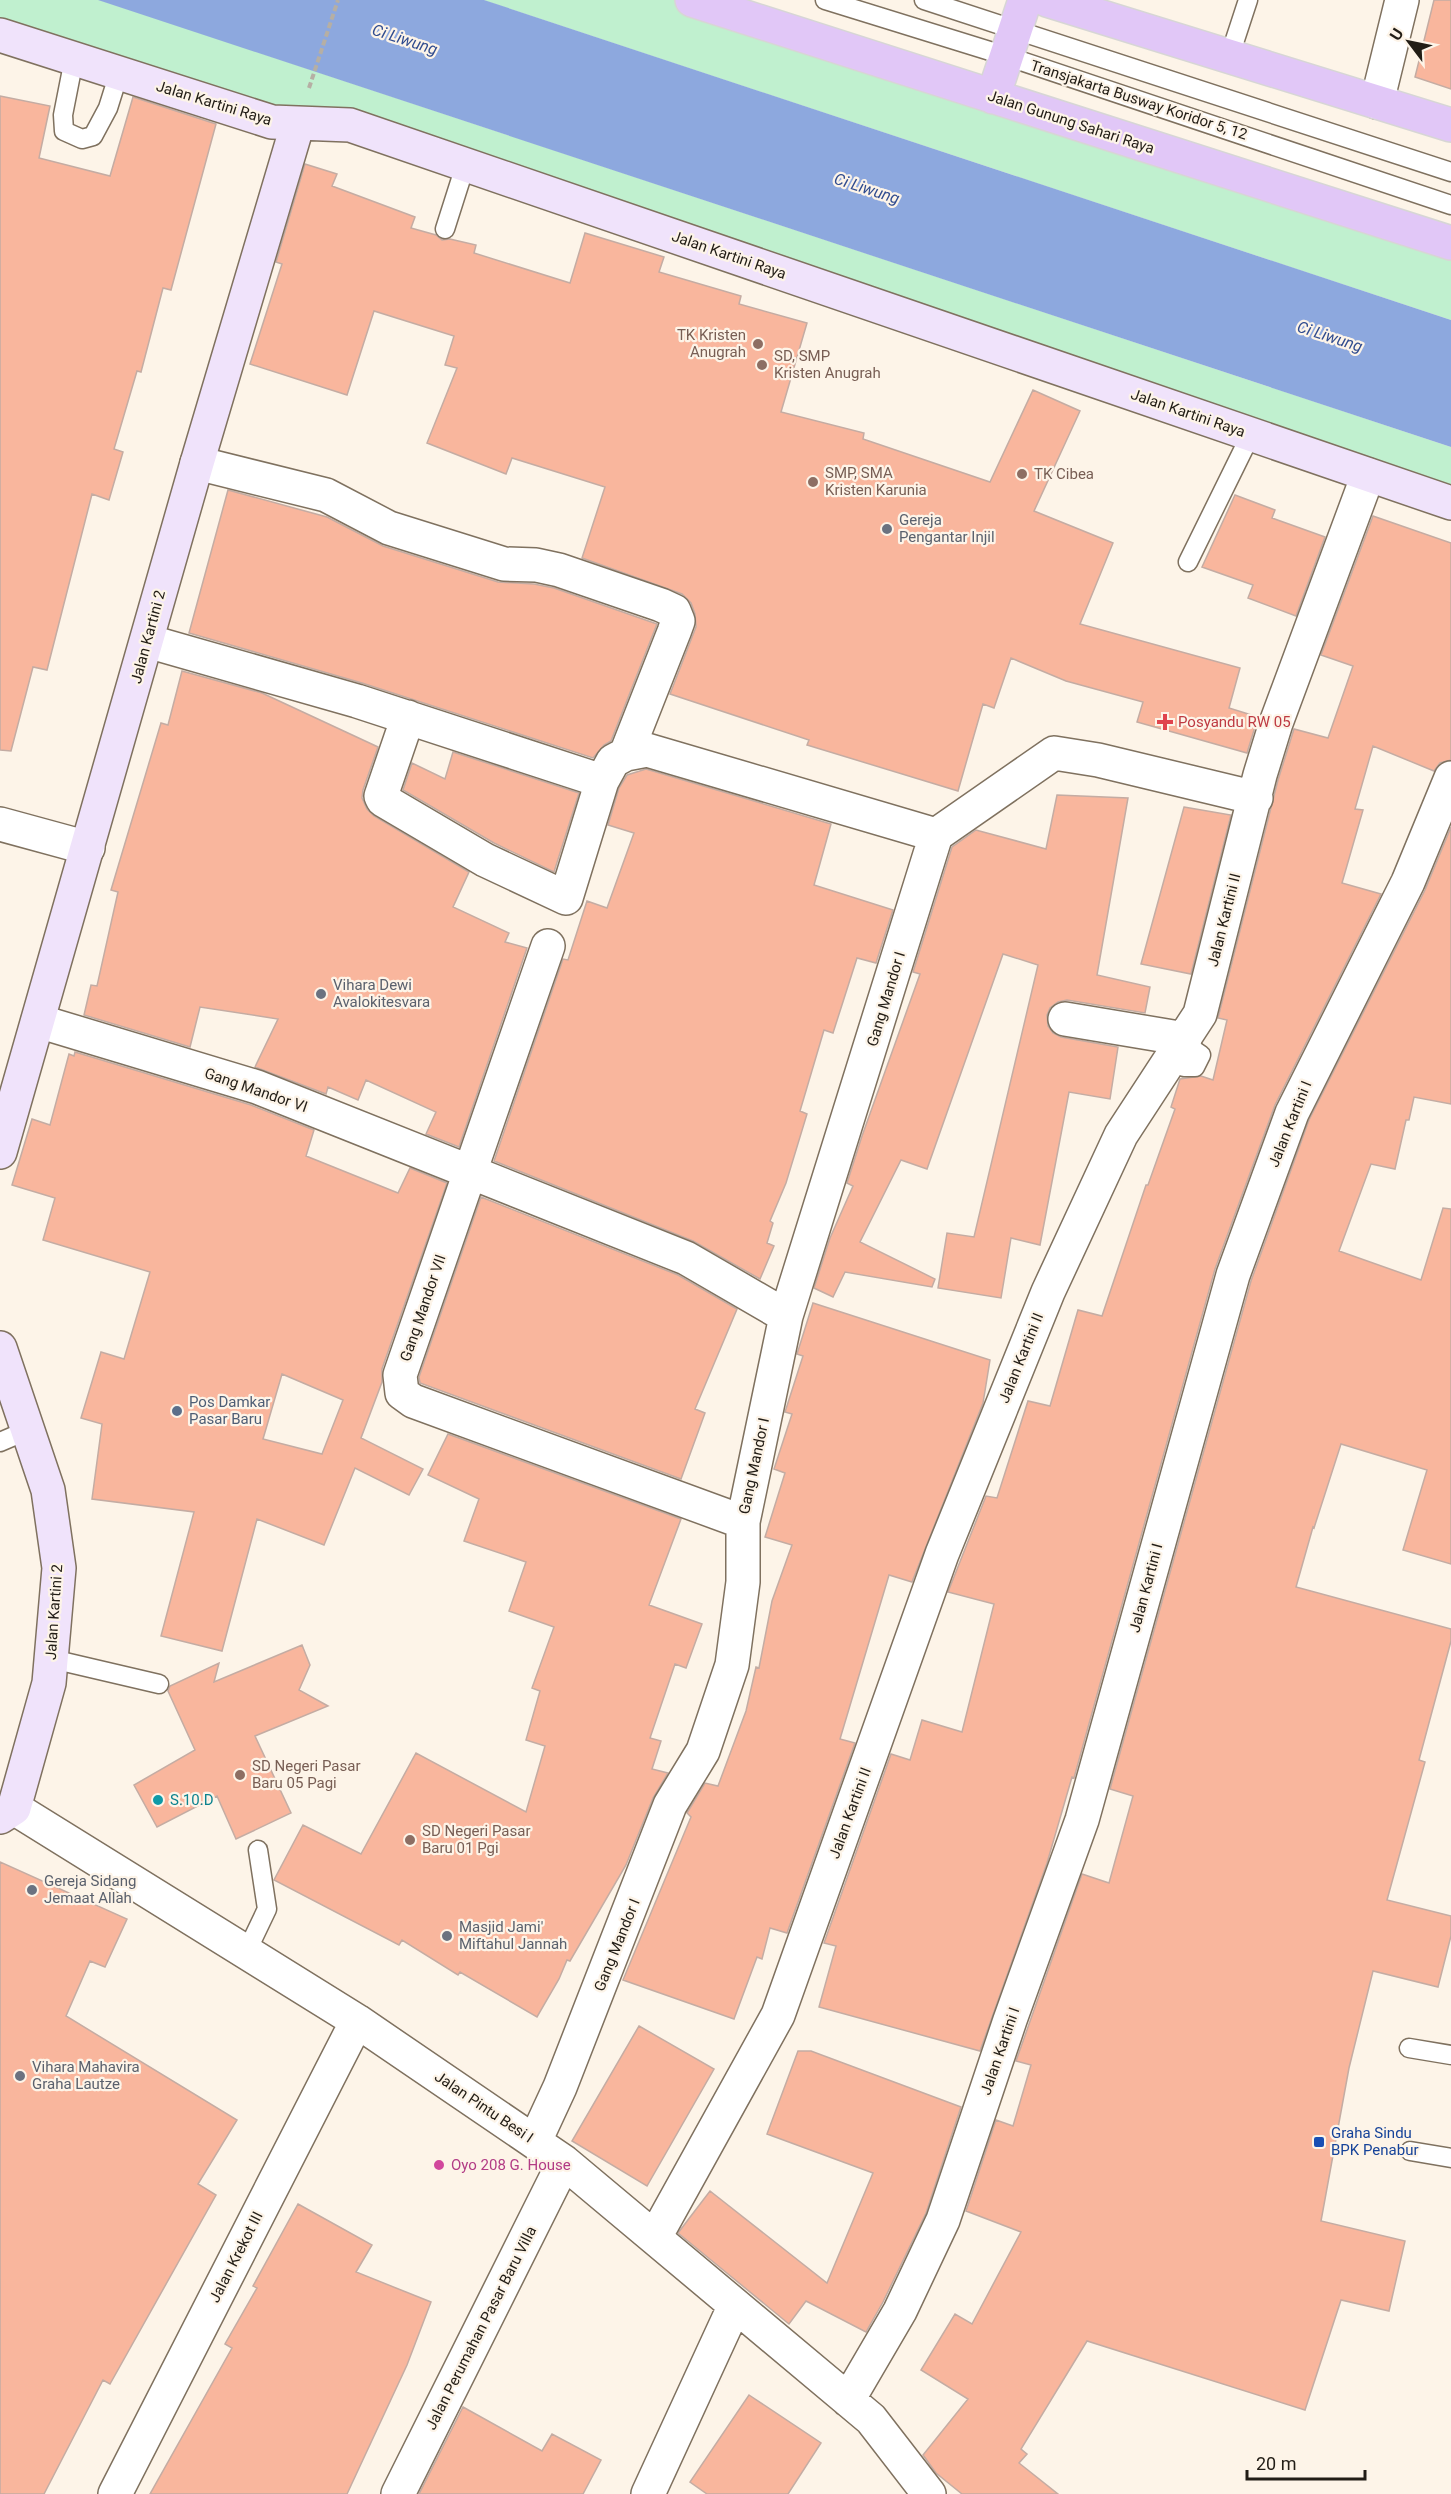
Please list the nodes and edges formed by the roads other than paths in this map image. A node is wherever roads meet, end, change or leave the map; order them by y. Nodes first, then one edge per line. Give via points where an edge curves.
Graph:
1 (692, 0) edge
2 (825, 0) edge
3 (924, 0) edge
4 (1047, 0) edge
5 (1248, 0) edge
6 (1402, 0) edge
7 (1015, 28) edge
8 (0, 35) edge
9 (1230, 55) junction
10 (74, 59) junction
11 (118, 73) junction
12 (993, 97) junction
13 (1377, 102) junction
14 (298, 123) junction
15 (1451, 125) edge
16 (466, 163) junction
17 (1451, 172) edge
18 (1451, 205) edge
19 (444, 229) dead end
20 (1451, 243) edge
21 (1251, 435) junction
22 (197, 463) junction
23 (1368, 475) junction
24 (1451, 503) edge
25 (1188, 562) dead end
26 (147, 641) junction
27 (408, 717) junction
28 (626, 754) junction
29 (1451, 778) edge
30 (602, 781) junction
31 (1256, 798) junction
32 (0, 824) edge
33 (936, 835) junction
34 (88, 848) junction
35 (548, 946) dead end
36 (1065, 1019) dead end
37 (38, 1021) junction
38 (1179, 1048) junction
39 (0, 1152) edge
40 (469, 1173) junction
41 (786, 1316) junction
42 (0, 1348) edge
43 (14, 1436) edge
44 (743, 1522) junction
45 (52, 1659) junction
46 (159, 1684) dead end
47 (7, 1813) edge
48 (258, 1850) dead end
49 (246, 1953) junction
50 (357, 2021) junction
51 (1409, 2048) dead end
52 (1451, 2055) edge
53 (535, 2141) junction
54 (1410, 2151) dead end
55 (1451, 2158) edge
56 (564, 2162) junction
57 (655, 2238) junction
58 (735, 2305) junction
59 (848, 2400) junction
60 (115, 2494) edge
61 (398, 2494) edge
62 (648, 2494) edge
63 (929, 2494) edge

1 - 12 main road, Jalan Gunung Sahari Raya
2 - 7 lane, Transjakarta Busway Koridor 5, 12
3 - 7 lane, Transjakarta Busway Koridor 5, 12
4 - 9 main road
5 - 9 lane
6 - 13 street
7 - 12 main road
7 - 17 lane, Transjakarta Busway Koridor 5, 12
7 - 18 lane, Transjakarta Busway Koridor 5, 12
8 - 10 street, Jalan Kartini Raya
9 - 13 main road
10 - 11 street, Jalan Kartini Raya
10 - 11 lane via 63,114 64,131 82,139 93,136 101,124
11 - 14 street, Jalan Kartini Raya via 272,123
12 - 20 main road, Jalan Gunung Sahari Raya
13 - 15 main road
14 - 16 street, Jalan Kartini Raya via 350,124
14 - 22 street, Jalan Kartini 2
16 - 19 lane
16 - 21 street, Jalan Kartini Raya
21 - 23 street, Jalan Kartini Raya
21 - 25 lane
22 - 26 street, Jalan Kartini 2
22 - 28 street via 326,495 389,528 504,564 559,570 674,611 678,621
23 - 24 street, Jalan Kartini Raya
23 - 31 street, Jalan Kartini II via 1276,723
26 - 27 street
26 - 34 street, Jalan Kartini 2
27 - 30 street
27 - 30 street via 381,796 383,800 485,860 566,898
28 - 30 street via 613,761
28 - 33 street via 647,750
29 - 59 street, Jalan Kartini I via 1408,882 1292,1113 1233,1275 1082,1820 943,2220 900,2311
31 - 33 street via 1054,753
31 - 38 street, Jalan Kartini II via 1200,1014
32 - 34 street
33 - 41 street, Gang Mandor I
34 - 37 street, Jalan Kartini 2
35 - 40 street, Gang Mandor VII
36 - 38 street
37 - 39 street, Jalan Kartini 2
37 - 40 street, Gang Mandor VI via 257,1087
38 - 57 street, Jalan Kartini II via 1121,1135 1039,1314 942,1554 777,2015
40 - 41 street, Gang Mandor VI via 686,1258
40 - 44 street, Gang Mandor VII via 399,1375 402,1393 413,1401
41 - 44 street, Gang Mandor I
42 - 43 street, Jalan Kartini 2
43 - 45 street, Jalan Kartini 2 via 48,1490 59,1568
44 - 53 street, Gang Mandor I via 743,1582 732,1665 703,1751 670,1805 560,2087
45 - 46 lane
45 - 47 street, Jalan Kartini 2 via 49,1683
47 - 49 street, Jalan Pintu Besi I
48 - 49 lane via 267,1909
49 - 50 street, Jalan Pintu Besi I
50 - 53 street, Jalan Pintu Besi I
50 - 60 street, Jalan Krekot III
51 - 52 lane
53 - 56 street, Jalan Pintu Besi I
54 - 55 lane
56 - 57 street, Jalan Pintu Besi I
56 - 61 street, Jalan Perumahan Pasar Baru Villa
57 - 58 street, Jalan Pintu Besi I
58 - 59 street, Jalan Pintu Besi I
58 - 62 street
59 - 63 street, Jalan Pintu Besi I via 871,2419

